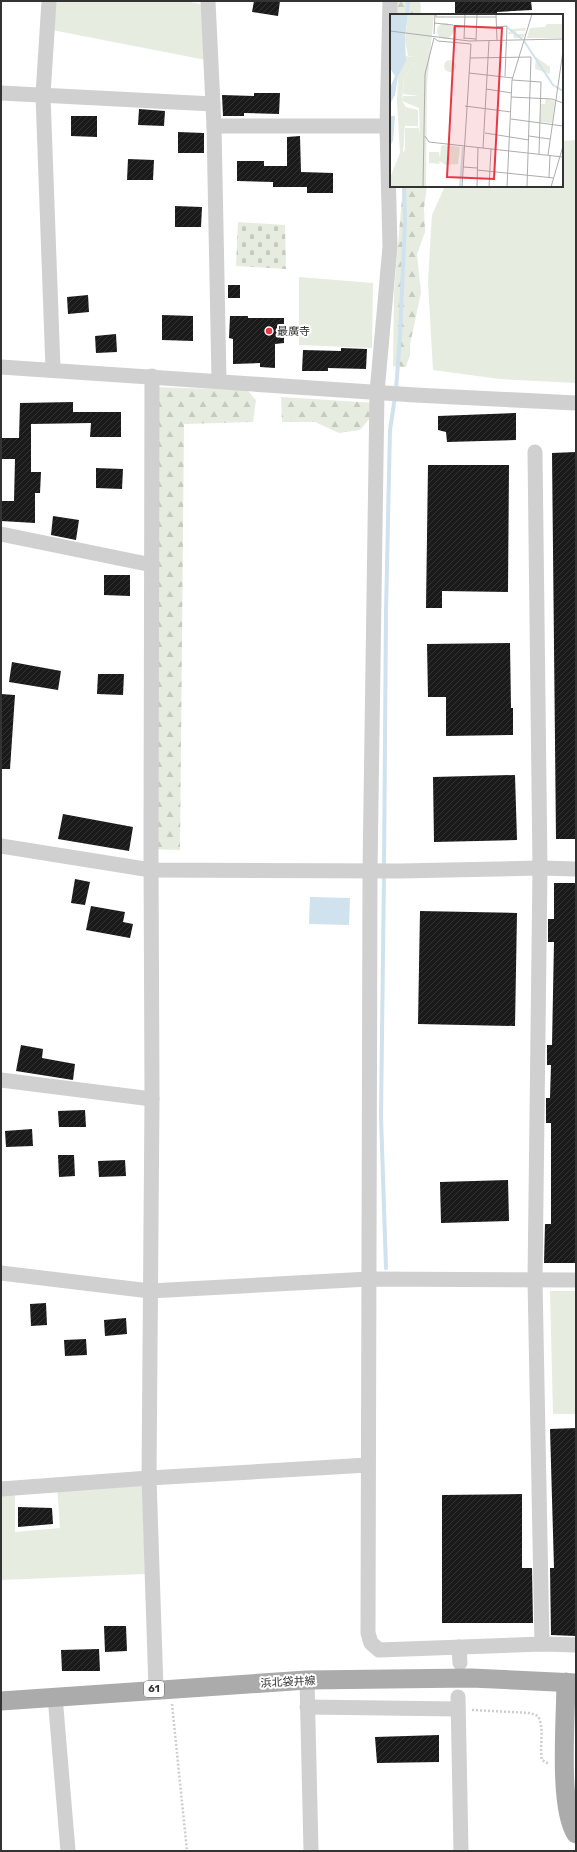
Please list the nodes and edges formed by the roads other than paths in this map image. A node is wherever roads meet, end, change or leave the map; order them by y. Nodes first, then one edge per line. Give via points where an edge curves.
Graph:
1 (49, 1) edge
2 (208, 1) edge
3 (390, 1) edge
4 (1, 93) edge
5 (43, 95) junction
6 (213, 104) junction
7 (214, 126) junction
8 (387, 126) junction
9 (1, 367) edge
10 (53, 370) junction
11 (152, 376) junction
12 (219, 380) junction
13 (380, 392) junction
14 (576, 403) edge
15 (535, 452) dead end
16 (1, 534) edge
17 (152, 566) junction
18 (1, 846) edge
19 (540, 868) junction
20 (576, 869) edge
21 (151, 870) junction
22 (373, 870) junction
23 (1, 1080) edge
24 (152, 1099) junction
25 (1, 1273) edge
26 (372, 1279) junction
27 (535, 1280) junction
28 (576, 1280) edge
29 (150, 1292) junction
30 (368, 1465) junction
31 (149, 1478) junction
32 (1, 1489) edge
33 (542, 1644) junction
34 (576, 1645) edge
35 (459, 1647) junction
36 (460, 1663) dead end
37 (306, 1680) junction
38 (571, 1682) edge
39 (163, 1689) junction
40 (55, 1696) junction
41 (1, 1701) edge
42 (308, 1706) junction
43 (576, 1834) edge
44 (68, 1851) edge
45 (311, 1851) edge
46 (461, 1851) edge

1 - 5 street
2 - 6 street
3 - 8 street
4 - 5 street
5 - 6 street
5 - 10 street
6 - 7 street
7 - 8 street
7 - 12 street
8 - 13 street via 390,247
9 - 10 street
10 - 11 street
11 - 12 street
11 - 17 street
12 - 13 street
13 - 14 street
13 - 22 street
15 - 19 street
16 - 17 street
17 - 21 street
18 - 21 street
19 - 20 street
19 - 22 street
19 - 27 street
21 - 22 street
21 - 24 street
22 - 26 street
23 - 24 street
24 - 29 street
25 - 29 street
26 - 27 street
26 - 29 street
26 - 30 street
27 - 28 street
27 - 33 street
29 - 31 street
30 - 31 street
30 - 35 street via 368,1633 371,1643 379,1650
31 - 32 street
31 - 39 street
33 - 34 street
33 - 35 street
35 - 36 street
37 - 38 main road, 浜北袋井線 / 61 via 471,1678
37 - 39 main road, 浜北袋井線 / 61
37 - 42 street
38 - 43 main road, 61 via 566,1803 571,1827
39 - 40 main road, 浜北袋井線 / 61
40 - 41 main road, 浜北袋井線 / 61
40 - 44 street
42 - 45 street
42 - 46 street via 458,1703

